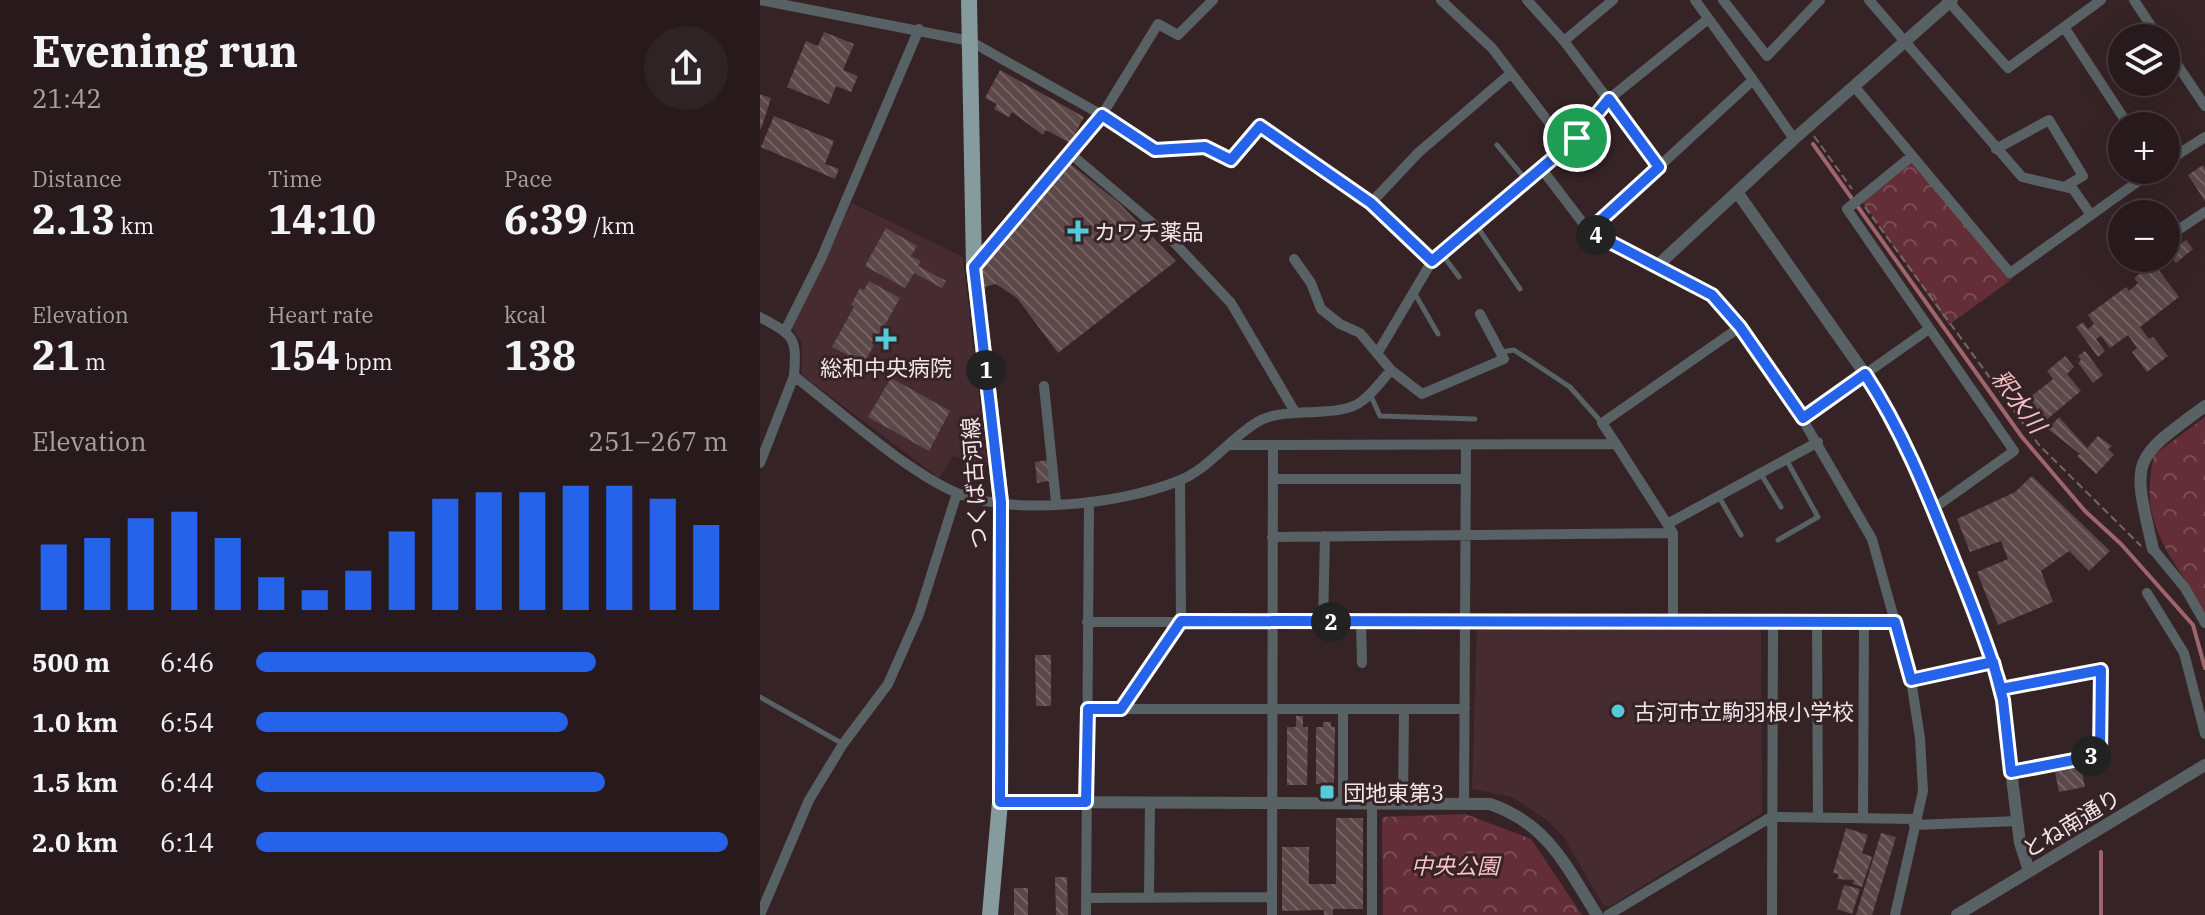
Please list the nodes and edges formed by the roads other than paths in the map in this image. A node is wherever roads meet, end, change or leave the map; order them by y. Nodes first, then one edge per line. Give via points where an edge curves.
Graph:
1 (760, 0) edge
2 (969, 0) edge
3 (1213, 0) edge
4 (1441, 0) edge
5 (1527, 0) edge
6 (1613, 0) edge
7 (1695, 0) edge
8 (1723, 0) edge
9 (1803, 0) edge
10 (1820, 0) edge
11 (1869, 0) edge
12 (2101, 0) edge
13 (2134, 0) edge
14 (1950, 1) edge
15 (1811, 10) junction
16 (1708, 19) junction
17 (2150, 24) edge
18 (2064, 27) junction
19 (919, 29) junction
20 (970, 41) junction
21 (1564, 41) junction
22 (1904, 41) junction
23 (2180, 69) edge
24 (1511, 73) junction
25 (1753, 80) junction
26 (1854, 86) junction
27 (1609, 99) junction
28 (2205, 106) edge
29 (2120, 112) edge
30 (1102, 115) junction
31 (2205, 137) edge
32 (1794, 139) junction
33 (1497, 145) dead end
34 (1567, 146) junction
35 (1996, 149) junction
36 (2180, 153) edge
37 (1072, 155) junction
38 (1912, 156) junction
39 (1659, 167) junction
40 (1541, 168) junction
41 (1527, 180) junction
42 (2134, 184) edge
43 (2066, 186) junction
44 (1737, 192) junction
45 (1371, 203) junction
46 (2205, 212) edge
47 (2091, 215) junction
48 (1475, 224) junction
49 (2180, 229) edge
50 (1589, 231) junction
51 (1442, 253) junction
52 (1294, 259) dead end
53 (1432, 261) junction
54 (1658, 265) junction
55 (974, 267) junction
56 (1459, 277) dead end
57 (1520, 289) dead end
58 (1415, 294) junction
59 (1480, 314) dead end
60 (760, 317) edge
61 (1740, 327) junction
62 (1929, 329) junction
63 (785, 331) junction
64 (1438, 334) dead end
65 (1500, 352) junction
66 (1377, 354) junction
67 (1391, 370) junction
68 (1865, 374) junction
69 (794, 376) junction
70 (1044, 386) dead end
71 (1370, 393) junction
72 (2205, 406) edge
73 (1295, 412) junction
74 (1803, 418) junction
75 (1475, 419) dead end
76 (1602, 423) junction
77 (1818, 442) junction
78 (1616, 444) junction
79 (1228, 445) junction
80 (1273, 445) junction
81 (1466, 446) junction
82 (1786, 459) junction
83 (760, 463) edge
84 (1761, 473) junction
85 (1273, 479) junction
86 (1465, 479) junction
87 (1180, 481) junction
88 (957, 493) junction
89 (1718, 496) junction
90 (1001, 502) junction
91 (1056, 502) junction
92 (1089, 502) junction
93 (1781, 507) dead end
94 (1934, 508) junction
95 (1671, 528) junction
96 (1741, 535) dead end
97 (1325, 536) junction
98 (1466, 536) junction
99 (1272, 537) junction
100 (1778, 540) dead end
101 (2153, 549) joint
102 (2147, 593) dead end
103 (1181, 621) junction
104 (1361, 621) junction
105 (1087, 622) junction
106 (1272, 622) junction
107 (1323, 622) junction
108 (1673, 622) junction
109 (1895, 622) junction
110 (1466, 623) junction
111 (1773, 623) junction
112 (1817, 623) junction
113 (1864, 623) junction
114 (2205, 623) edge
115 (1993, 662) junction
116 (1362, 663) dead end
117 (1911, 680) junction
118 (2001, 689) junction
119 (760, 697) edge
120 (1088, 709) junction
121 (1121, 709) junction
122 (1274, 709) junction
123 (1343, 709) junction
124 (1404, 709) junction
125 (1465, 709) junction
126 (2205, 734) edge
127 (843, 744) junction
128 (2205, 765) edge
129 (2011, 772) junction
130 (1000, 802) junction
131 (1086, 802) junction
132 (1150, 802) junction
133 (1272, 802) junction
134 (1343, 802) junction
135 (1372, 802) junction
136 (1403, 802) junction
137 (1464, 802) junction
138 (1771, 817) junction
139 (1818, 818) junction
140 (1863, 818) junction
141 (2018, 821) junction
142 (1915, 822) junction
143 (2029, 871) junction
144 (1149, 897) junction
145 (1272, 897) junction
146 (1086, 898) junction
147 (760, 915) edge
148 (990, 915) edge
149 (1086, 915) edge
150 (1272, 915) edge
151 (1372, 915) edge
152 (1597, 915) edge
153 (1608, 915) edge
154 (1772, 915) edge
155 (1895, 915) edge
156 (1957, 915) edge

1 - 19 street
2 - 20 main road, つくば古河線
3 - 30 street via 1178,35 1158,24
4 - 24 street
5 - 21 street
6 - 21 street
7 - 16 street
8 - 15 street via 1767,56
9 - 15 street
10 - 15 street
11 - 22 street
12 - 18 street
13 - 17 street
14 - 18 street via 2008,68
14 - 22 street
16 - 25 street
16 - 27 street
18 - 29 street
19 - 20 street
19 - 63 street
20 - 30 street
20 - 55 main road, つくば古河線
21 - 27 street
22 - 26 street
22 - 35 street
23 - 28 street
24 - 34 street
24 - 45 street via 1418,153
25 - 32 street
25 - 39 street
26 - 32 street
26 - 38 street
27 - 34 street
27 - 39 street
30 - 37 street
30 - 45 street via 1155,150 1205,147 1231,160 1260,126
31 - 36 street
32 - 44 street
33 - 41 lane
34 - 40 street
35 - 43 street via 2022,177
35 - 43 street via 2049,120 2083,176
37 - 55 street
37 - 73 street via 1170,238 1231,303
38 - 47 street via 2010,273
38 - 62 street via 1847,209
39 - 50 street
40 - 41 street
40 - 50 street
41 - 48 street
42 - 47 street
43 - 47 street
44 - 54 street
44 - 68 street
45 - 53 street
46 - 49 street
48 - 51 street
48 - 57 lane
50 - 54 street
51 - 53 street
51 - 56 lane
52 - 66 street via 1321,309 1360,333
53 - 58 street
54 - 61 street via 1712,295
55 - 90 main road, つくば古河線
58 - 64 lane
58 - 66 street
59 - 65 street
60 - 63 street
61 - 74 street
61 - 76 street
62 - 68 street
62 - 94 street via 2014,451
63 - 69 street via 796,343
65 - 67 street via 1504,359 1422,394
65 - 76 lane via 1514,350 1570,387
66 - 67 street
67 - 71 street
68 - 74 street
68 - 94 street via 1900,432
69 - 83 street
69 - 88 street
70 - 91 street
71 - 73 street via 1347,408
71 - 75 lane via 1380,416
72 - 101 street via 2149,449 2142,464 2140,493
73 - 79 street via 1263,419
74 - 77 street
76 - 78 street
77 - 82 street
77 - 109 street via 1872,539
78 - 81 street
78 - 95 street
79 - 80 street
79 - 87 street
80 - 81 street
80 - 85 street
81 - 86 street
82 - 84 street
82 - 100 lane via 1818,517
84 - 89 street
84 - 93 lane
85 - 86 street
85 - 99 street
86 - 98 street
87 - 92 street
87 - 103 street
88 - 90 street
88 - 127 street via 919,614 888,684
89 - 95 street
89 - 96 lane
90 - 91 street
90 - 130 main road, つくば古河線
91 - 92 street
92 - 105 street
94 - 115 street
95 - 98 street
95 - 108 street
97 - 98 street
97 - 99 street
97 - 107 street
98 - 110 street
99 - 106 street
101 - 114 street
102 - 126 street via 2184,653
103 - 105 street
103 - 106 street
103 - 121 street
104 - 107 street
104 - 110 street
104 - 116 street
105 - 120 street
106 - 107 street
106 - 122 street
108 - 110 street
108 - 111 street
109 - 113 street
109 - 117 street
110 - 125 street
111 - 112 street
111 - 138 street
112 - 113 street
112 - 139 street
113 - 140 street
115 - 117 street
115 - 118 street
117 - 142 street via 1923,791
118 - 129 street
118 - 129 street via 2101,670 2100,755
119 - 127 lane
120 - 121 street
120 - 131 street
121 - 122 street
122 - 123 street
122 - 133 street
123 - 124 street
123 - 134 street
124 - 125 street
124 - 136 street
125 - 137 street
127 - 147 street via 809,800
128 - 143 street, とね南通り
129 - 141 street
130 - 131 street
130 - 148 main road, つくば古河線
131 - 132 street
131 - 146 street
132 - 133 street
132 - 144 street
133 - 134 street
133 - 145 street
134 - 135 street
135 - 136 street
135 - 151 street
136 - 137 street
137 - 152 street via 1510,811 1541,832
138 - 139 street
138 - 153 street
138 - 154 street
139 - 140 street
140 - 142 street
141 - 142 street
141 - 143 street
142 - 155 street
143 - 156 street, とね南通り
144 - 145 street
144 - 146 street
145 - 150 street
146 - 149 street

